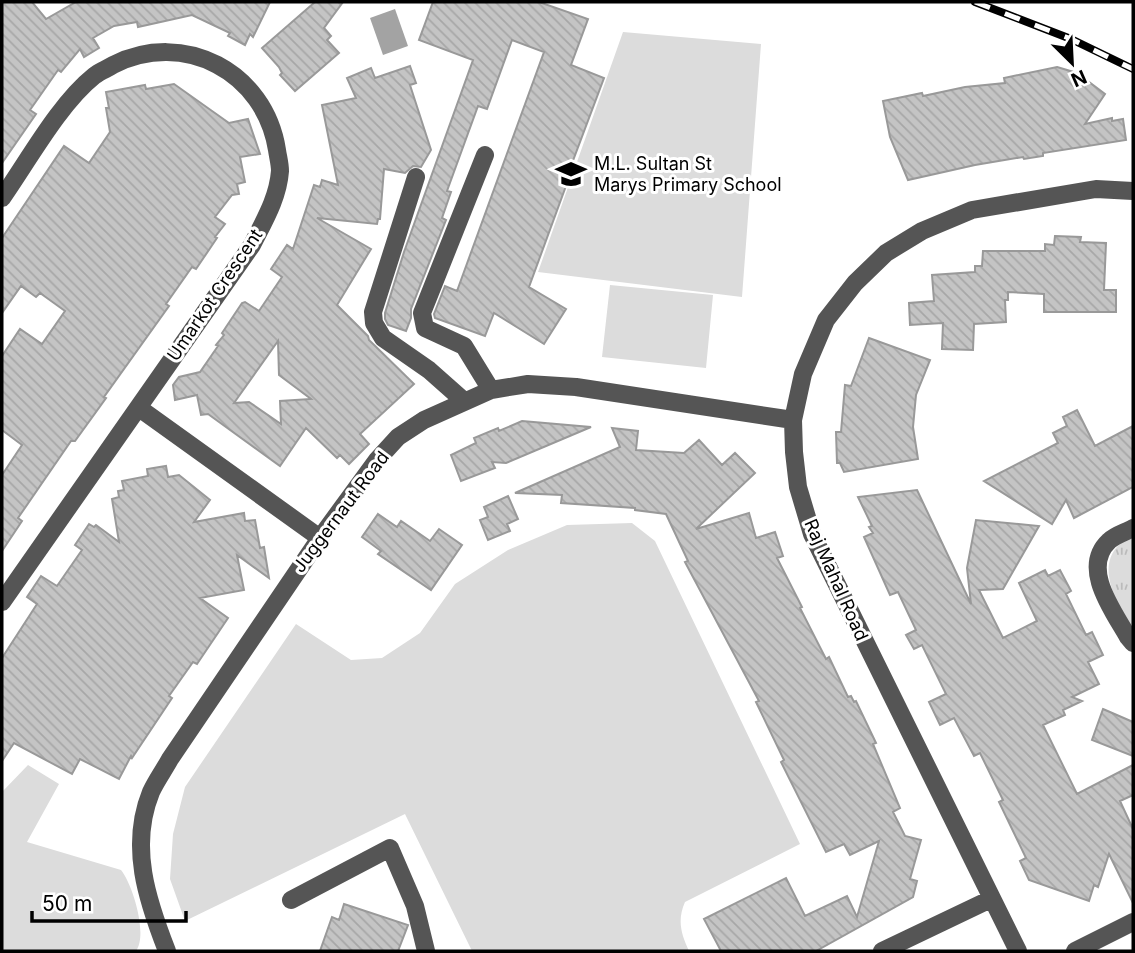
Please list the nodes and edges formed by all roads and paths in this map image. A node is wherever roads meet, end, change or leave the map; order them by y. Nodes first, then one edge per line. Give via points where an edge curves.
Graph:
1 (485, 155) dead end
2 (416, 177) dead end
3 (1133, 191) edge
4 (2, 198) edge
5 (491, 390) junction
6 (464, 401) junction
7 (139, 408) junction
8 (793, 420) junction
9 (1133, 528) edge
10 (320, 538) junction
11 (2, 602) edge
12 (1133, 643) edge
13 (991, 898) junction
14 (291, 900) dead end
15 (1133, 922) edge
16 (167, 951) edge
17 (426, 951) edge
18 (882, 951) edge
19 (1018, 951) edge
20 (1075, 951) edge

1 - 5 street via 422,313 425,328 464,346
2 - 6 street via 373,312 374,323 383,338
3 - 8 street, Raj Mahal Road via 1096,189 972,209 886,253 827,320 803,374
4 - 7 street, Umarkot Crescent via 67,103 95,75 128,58 162,51 196,55 229,71 257,99 274,130 280,170 273,204 252,245
5 - 6 street, Juggernaut Road
5 - 8 street, Juggernaut Road via 528,384 576,387
6 - 10 street, Juggernaut Road via 398,437
7 - 10 street
7 - 11 street, Umarkot Crescent
8 - 13 street, Raj Mahal Road via 798,487 813,534
9 - 12 street via 1110,540 1100,552 1097,572
10 - 16 street, Juggernaut Road via 151,793 140,853 145,888
13 - 18 street
13 - 19 street, Raj Mahal Road
14 - 17 street via 390,848 415,906
15 - 20 street

